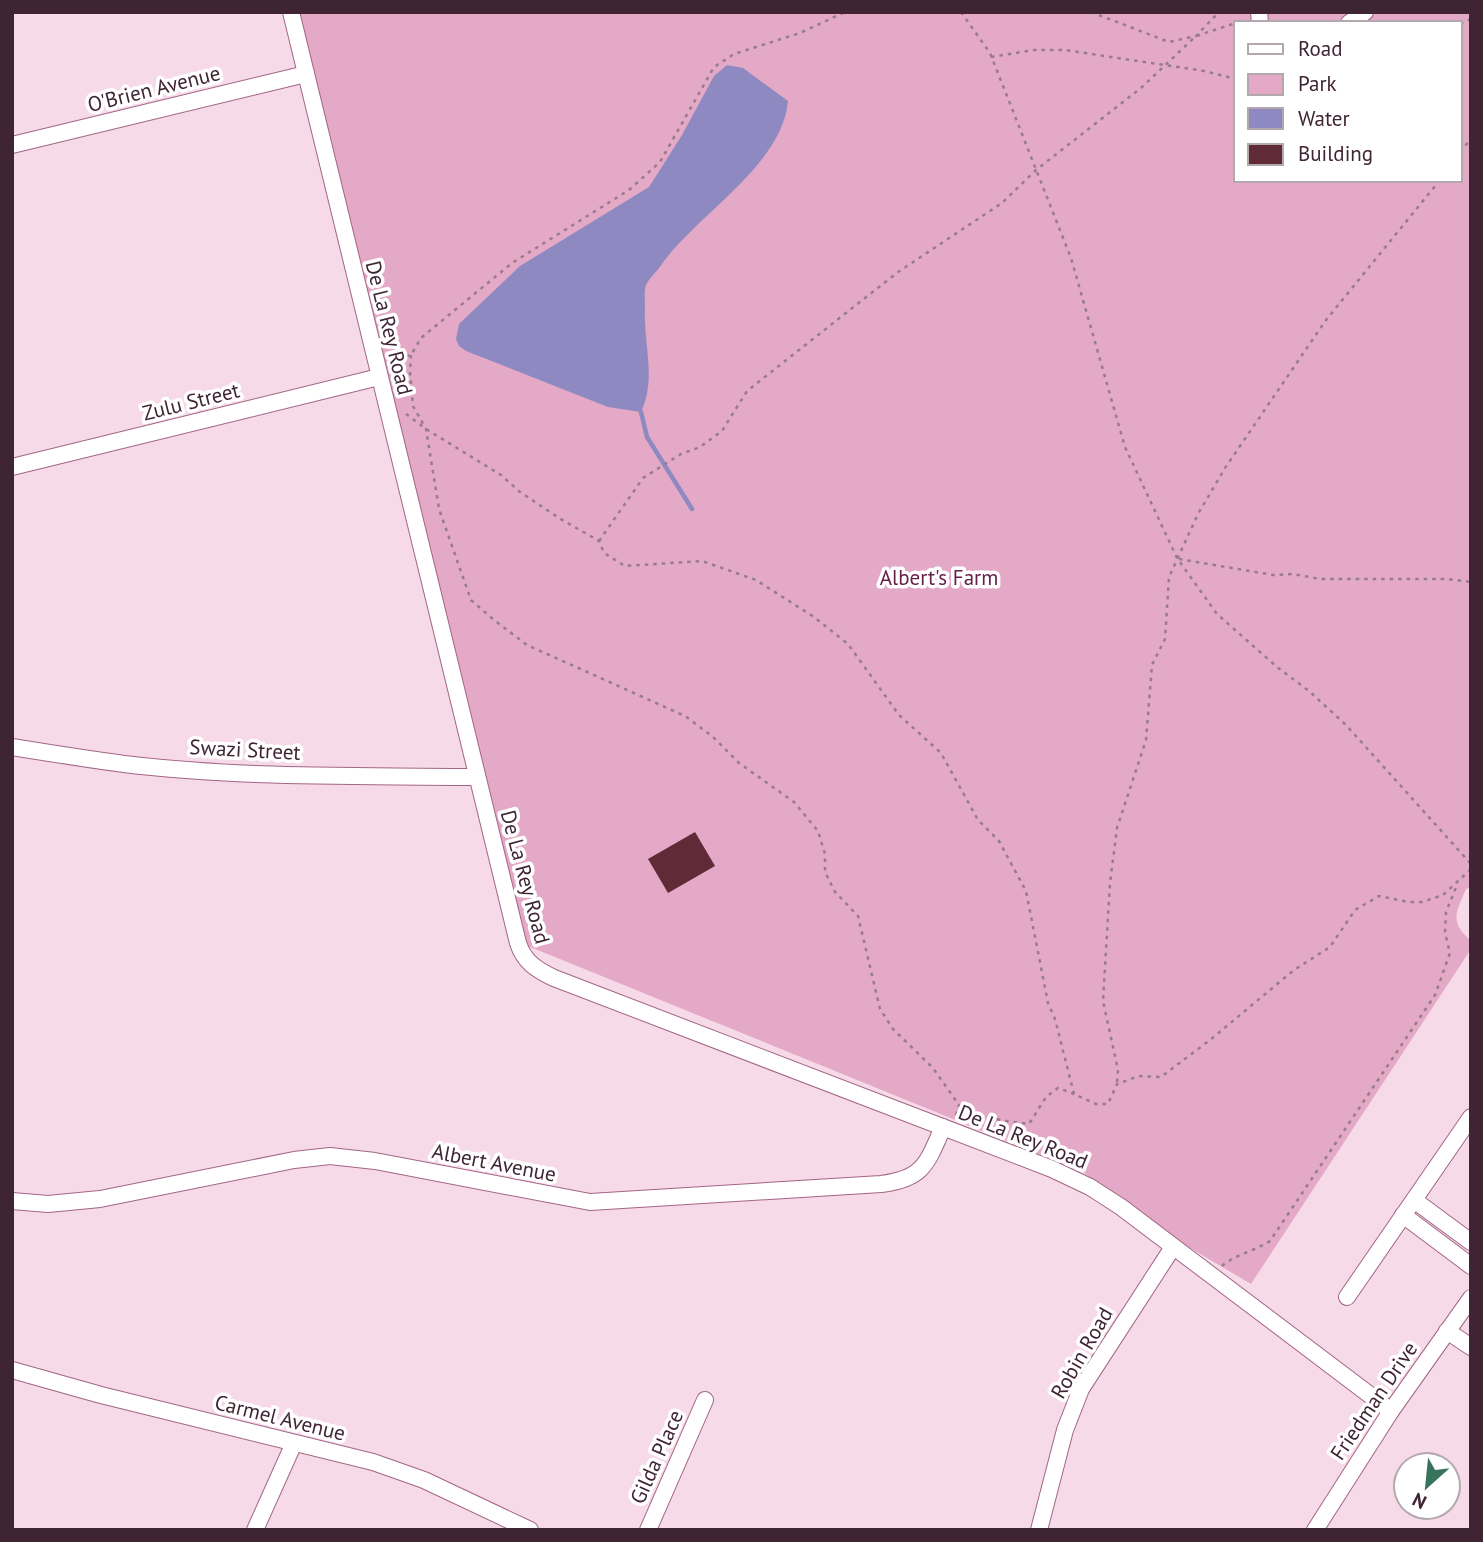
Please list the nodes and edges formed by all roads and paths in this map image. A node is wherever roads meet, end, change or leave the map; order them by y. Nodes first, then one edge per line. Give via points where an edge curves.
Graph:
1 (291, 12) edge
2 (845, 12) edge
3 (961, 12) edge
4 (1091, 12) edge
5 (1219, 12) edge
6 (1234, 24) edge
7 (1196, 36) junction
8 (991, 57) junction
9 (1166, 65) junction
10 (306, 74) junction
11 (1234, 79) edge
12 (12, 145) edge
13 (1036, 170) junction
14 (1438, 182) edge
15 (411, 355) junction
16 (379, 377) junction
17 (405, 413) dead end
18 (426, 429) junction
19 (12, 467) edge
20 (599, 541) junction
21 (1177, 558) junction
22 (1471, 582) edge
23 (12, 747) edge
24 (477, 777) junction
25 (1471, 866) edge
26 (1458, 882) junction
27 (1117, 1084) junction
28 (1074, 1094) junction
29 (960, 1105) junction
30 (1471, 1117) edge
31 (943, 1127) junction
32 (1414, 1199) junction
33 (12, 1201) edge
34 (1403, 1215) junction
35 (1440, 1219) junction
36 (1429, 1234) junction
37 (1471, 1242) edge
38 (1173, 1247) junction
39 (1471, 1266) edge
40 (1213, 1278) junction
41 (1347, 1297) dead end
42 (1471, 1298) edge
43 (1447, 1331) junction
44 (1471, 1347) edge
45 (12, 1370) edge
46 (705, 1400) dead end
47 (1391, 1411) junction
48 (294, 1443) junction
49 (255, 1530) edge
50 (530, 1530) edge
51 (648, 1530) edge
52 (1040, 1530) edge
53 (1315, 1530) edge

1 - 10 street, De La Rey Road
2 - 15 path via 800,33 734,54 714,67 660,162 629,190 512,263 421,338
3 - 8 path
4 - 7 path via 1169,43
5 - 7 path
6 - 7 path
7 - 9 path
8 - 9 path via 1065,50
8 - 13 path
9 - 11 path
9 - 13 path
10 - 12 street, O'Brien Avenue
10 - 16 street, De La Rey Road
13 - 20 path via 1002,203 898,272 747,391 722,432 643,478
13 - 21 path via 1071,258 1125,447
14 - 21 path via 1326,320 1225,468
15 - 16 path via 393,359
15 - 18 path via 413,406
16 - 19 street, Zulu Street
16 - 24 street, De La Rey Road
17 - 18 path
18 - 20 path
18 - 29 path via 439,509 471,600 527,645 685,716 794,802 818,831 825,872 835,892 858,916 880,1009
20 - 28 path via 604,553 625,566 702,561 756,580 848,644 899,715 941,753 978,820 999,841 1026,891 1048,1003
21 - 22 path via 1320,579
21 - 25 path via 1217,614 1346,725
21 - 27 path via 1169,578 1165,639 1152,665 1146,740 1117,828 1110,883 1103,1001
23 - 24 street, Swazi Street via 179,768
24 - 31 street, De La Rey Road via 518,943 533,967
25 - 26 path
26 - 27 path via 1443,895 1422,902 1379,896 1355,910 1330,947 1294,970 1172,1069 1161,1077 1139,1076
26 - 40 path via 1446,912 1450,953 1435,995 1270,1241 1224,1264
27 - 28 path via 1108,1104
28 - 29 path via 1058,1088 1046,1097 1029,1124 974,1114
29 - 31 path via 954,1119
30 - 32 street
31 - 33 street, Albert Avenue via 925,1165 913,1176 881,1184 590,1202 330,1156 100,1199 48,1204
31 - 38 street, De La Rey Road via 1090,1188
32 - 34 street
32 - 35 street
34 - 36 street
34 - 41 street
35 - 36 street
35 - 37 street
36 - 39 street
38 - 40 street, De La Rey Road
38 - 52 street, Robin Road via 1081,1389 1065,1430
40 - 47 street, De La Rey Road
42 - 43 street, Friedman Drive
43 - 44 street
43 - 47 street, Friedman Drive
45 - 48 street, Carmel Avenue
46 - 51 street, Gilda Place
47 - 53 street, Friedman Drive
48 - 49 street
48 - 50 street, Carmel Avenue via 424,1480

